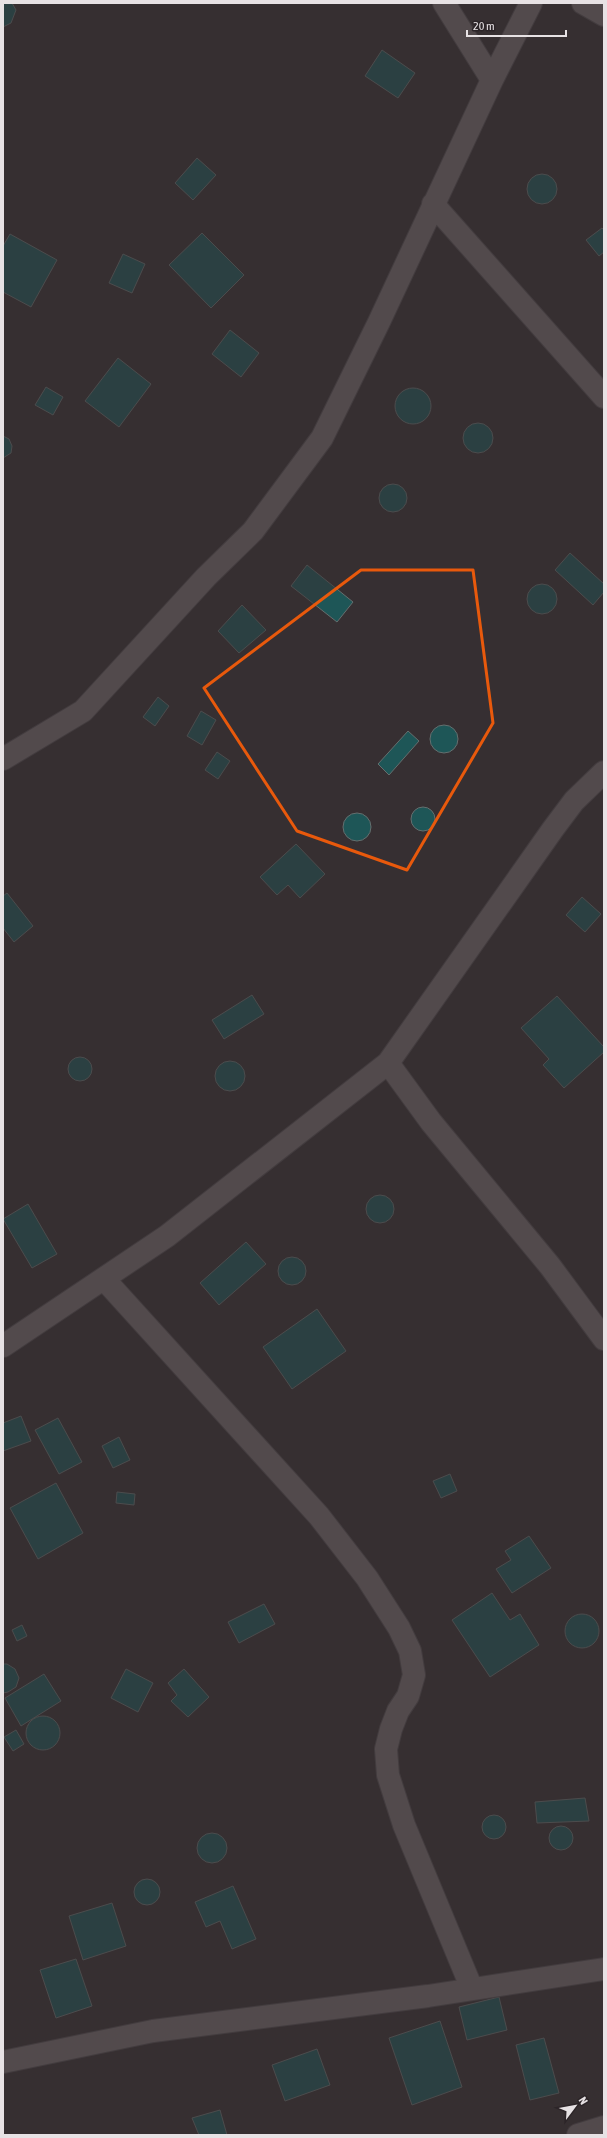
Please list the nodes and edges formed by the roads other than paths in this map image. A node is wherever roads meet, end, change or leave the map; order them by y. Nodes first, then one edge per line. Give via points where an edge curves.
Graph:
1 (444, 3) edge
2 (531, 3) edge
3 (583, 3) edge
4 (604, 15) edge
5 (492, 80) junction
6 (433, 204) junction
7 (604, 397) edge
8 (3, 759) edge
9 (604, 772) edge
10 (388, 1064) junction
11 (104, 1279) junction
12 (604, 1339) edge
13 (3, 1346) edge
14 (604, 1968) edge
15 (472, 1989) junction
16 (3, 2062) edge
17 (604, 2127) edge
18 (578, 2135) edge

1 - 5 street
2 - 5 street
3 - 4 street
5 - 6 street
6 - 7 street
6 - 8 street via 322,438 253,531 206,577 83,711
9 - 10 street via 574,801 553,829
10 - 11 street via 216,1200
10 - 12 street via 431,1122 550,1266
11 - 13 street
11 - 15 street via 319,1516 367,1578 399,1628 410,1651 414,1675 408,1696 398,1711 391,1729 386,1749 388,1775 404,1824
14 - 15 street
15 - 16 street via 153,2031
17 - 18 street

